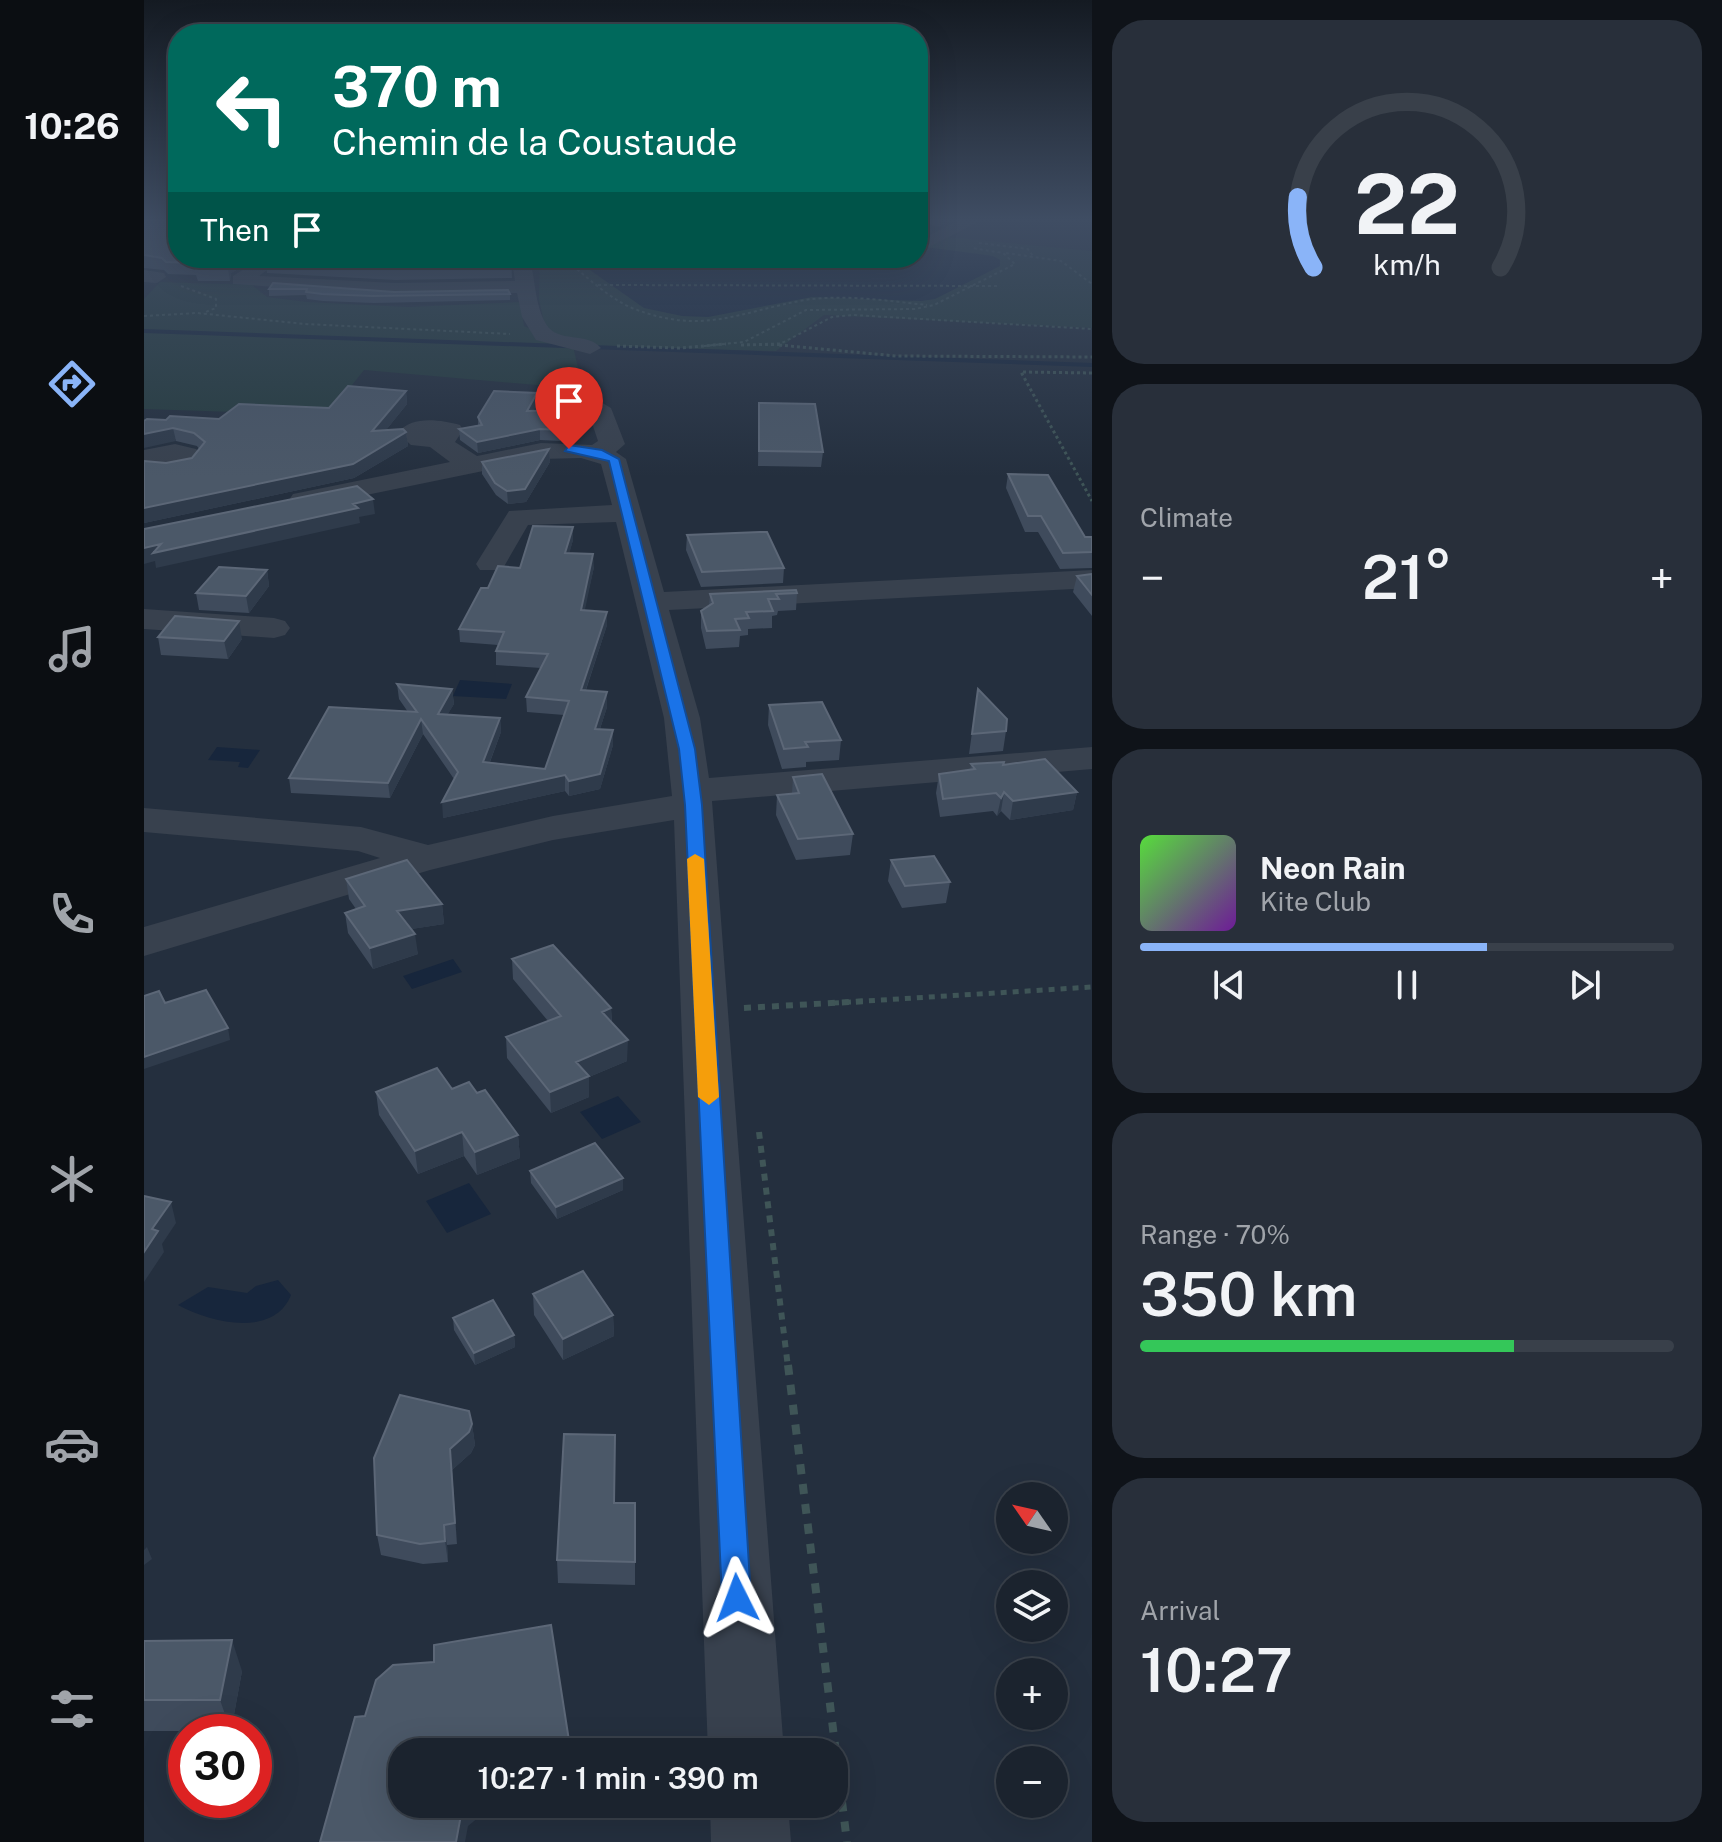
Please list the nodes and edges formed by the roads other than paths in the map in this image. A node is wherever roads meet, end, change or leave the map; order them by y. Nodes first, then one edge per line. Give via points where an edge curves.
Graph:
1 (532, 305) edge
2 (589, 347) road end
3 (599, 408) dead end
4 (436, 440) dead end
5 (598, 452) junction
6 (144, 459) edge
7 (144, 465) edge
8 (472, 465) junction
9 (284, 504) edge
10 (628, 513) junction
11 (491, 564) dead end
12 (1092, 579) edge
13 (651, 602) junction
14 (144, 619) edge
15 (274, 628) dead end
16 (1092, 758) edge
17 (692, 798) junction
18 (144, 820) edge
19 (423, 857) junction
20 (144, 942) edge
21 (745, 1738) edge
22 (750, 1818) edge
23 (751, 1842) edge

1 - 2 street via 540,333
3 - 5 street via 612,444
4 - 8 street
5 - 8 street via 541,451
5 - 10 street via 613,459
6 - 7 street via 172,452 192,458 171,468
8 - 9 street
10 - 11 street via 519,517
10 - 13 street
12 - 13 street
13 - 17 street via 682,718
14 - 15 street
16 - 17 street
17 - 19 street
17 - 21 street
18 - 19 street via 361,839
19 - 20 street
22 - 23 street

